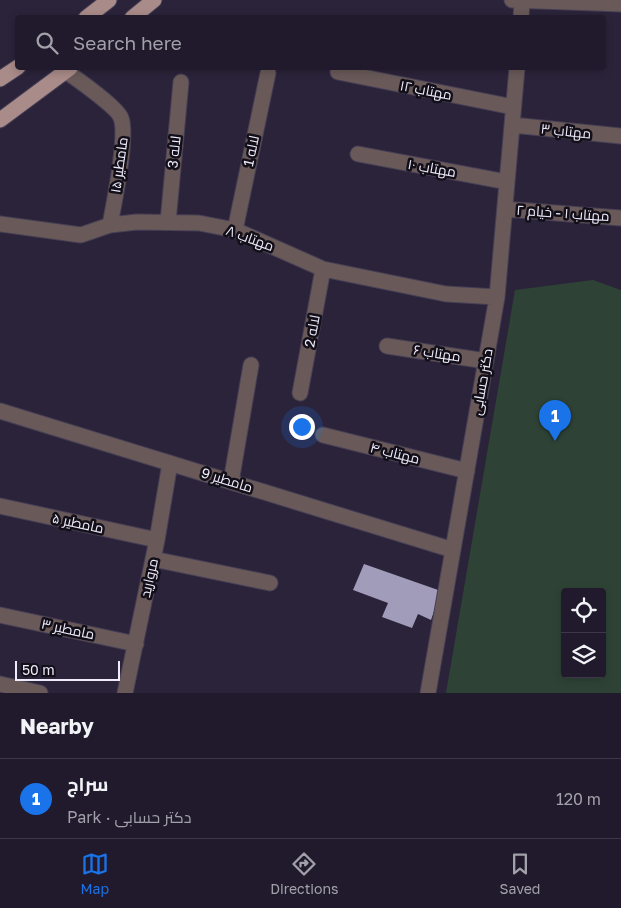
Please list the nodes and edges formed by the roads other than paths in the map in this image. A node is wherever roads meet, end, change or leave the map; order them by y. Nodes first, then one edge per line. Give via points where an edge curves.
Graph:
1 (110, 0) edge
2 (154, 0) edge
3 (519, 1) edge
4 (621, 4) edge
5 (90, 15) edge
6 (136, 15) edge
7 (521, 15) edge
8 (15, 69) edge
9 (67, 70) edge
10 (69, 70) edge
11 (517, 70) edge
12 (338, 72) dead end
13 (268, 73) dead end
14 (0, 79) edge
15 (181, 82) dead end
16 (513, 107) junction
17 (0, 120) edge
18 (512, 125) junction
19 (621, 136) edge
20 (358, 154) dead end
21 (507, 182) junction
22 (505, 209) junction
23 (621, 218) edge
24 (168, 222) junction
25 (0, 224) edge
26 (110, 225) junction
27 (235, 230) junction
28 (323, 268) junction
29 (497, 297) junction
30 (387, 346) dead end
31 (486, 361) junction
32 (250, 365) dead end
33 (300, 393) dead end
34 (0, 412) edge
35 (324, 435) dead end
36 (170, 463) junction
37 (467, 472) junction
38 (231, 482) junction
39 (0, 506) edge
40 (157, 540) junction
41 (453, 550) junction
42 (153, 559) junction
43 (270, 583) dead end
44 (0, 614) edge
45 (136, 644) junction
46 (0, 684) edge
47 (40, 693) edge
48 (125, 693) edge
49 (428, 693) edge

1 - 5 main road
2 - 6 main road
3 - 4 street
3 - 7 street
8 - 14 main road
9 - 17 main road
10 - 26 street, مامطیر ۱۵ via 121,116 124,134
11 - 16 street, دکتر حسابی
12 - 16 street, مهتاب ۱۲
13 - 27 street, لاله 1
15 - 24 street, لاله 3
16 - 18 street, دکتر حسابی
18 - 19 street, مهتاب ۳
18 - 21 street, دکتر حسابی
20 - 21 street, مهتاب ۱۰
21 - 22 street, دکتر حسابی
22 - 23 street, مهتاب ۱ - خیام ۲
22 - 29 street, دکتر حسابی
24 - 26 street, مهتاب ۸
24 - 27 street, مهتاب ۸ via 199,223
25 - 26 street, مهتاب ۸ via 81,235
27 - 28 street, مهتاب ۸
28 - 29 street, مهتاب ۸ via 446,294
28 - 33 street, لاله 2
29 - 31 street, دکتر حسابی
30 - 31 street, مهتاب ۶
31 - 37 street, دکتر حسابی
32 - 38 street
34 - 36 street, مامطیر 9
35 - 37 street, مهتاب ۴
36 - 38 street, مامطیر 9
36 - 40 street, مروارید
37 - 41 street, دکتر حسابی
38 - 41 street, مامطیر 9
39 - 40 street, مامطیر ۵
40 - 42 street, مروارید
41 - 49 street, دکتر حسابی
42 - 43 street
42 - 45 street, مروارید
44 - 45 street, مامطیر ۳
45 - 48 street, مروارید
46 - 47 street

